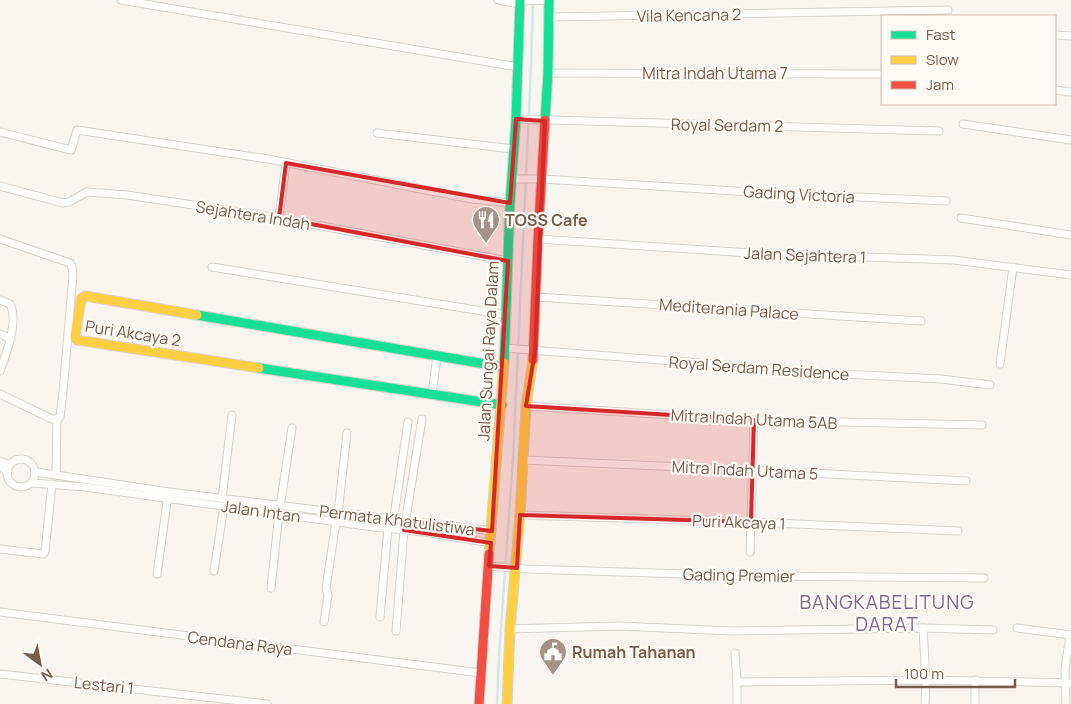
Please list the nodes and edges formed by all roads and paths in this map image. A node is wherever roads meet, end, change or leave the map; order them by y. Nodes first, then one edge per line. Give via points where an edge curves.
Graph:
1 (121, 0) edge
2 (498, 0) edge
3 (549, 0) edge
4 (542, 1) edge
5 (521, 2) edge
6 (948, 10) dead end
7 (550, 17) junction
8 (1056, 35) edge
9 (1071, 36) edge
10 (518, 67) junction
11 (548, 72) junction
12 (881, 74) edge
13 (1056, 90) edge
14 (1071, 92) edge
15 (519, 119) junction
16 (545, 121) junction
17 (963, 124) dead end
18 (939, 131) dead end
19 (0, 132) edge
20 (377, 134) dead end
21 (1071, 140) edge
22 (513, 149) junction
23 (286, 163) junction
24 (514, 179) junction
25 (542, 179) junction
26 (0, 186) edge
27 (946, 200) dead end
28 (510, 203) junction
29 (279, 218) junction
30 (961, 218) dead end
31 (1071, 236) edge
32 (0, 239) edge
33 (538, 239) junction
34 (508, 261) junction
35 (212, 267) dead end
36 (1014, 267) junction
37 (1071, 276) edge
38 (536, 297) junction
39 (0, 300) edge
40 (507, 315) junction
41 (921, 322) dead end
42 (0, 334) edge
43 (11, 339) junction
44 (508, 348) junction
45 (531, 351) junction
46 (437, 356) junction
47 (1000, 364) dead end
48 (503, 367) junction
49 (0, 371) edge
50 (990, 385) dead end
51 (0, 394) edge
52 (432, 394) junction
53 (502, 405) junction
54 (526, 406) junction
55 (232, 415) dead end
56 (57, 419) junction
57 (422, 419) dead end
58 (754, 420) junction
59 (408, 422) dead end
60 (982, 425) dead end
61 (292, 428) dead end
62 (347, 434) dead end
63 (0, 460) edge
64 (523, 460) junction
65 (0, 467) edge
66 (9, 468) junction
67 (751, 470) junction
68 (36, 472) junction
69 (56, 475) junction
70 (966, 481) dead end
71 (32, 483) junction
72 (52, 484) junction
73 (168, 495) junction
74 (223, 502) junction
75 (281, 505) junction
76 (279, 513) junction
77 (338, 513) junction
78 (520, 515) junction
79 (394, 520) junction
80 (405, 521) junction
81 (336, 522) junction
82 (751, 522) junction
83 (390, 528) junction
84 (404, 530) junction
85 (492, 531) junction
86 (958, 531) dead end
87 (491, 543) junction
88 (0, 549) edge
89 (750, 552) dead end
90 (491, 566) junction
91 (515, 568) junction
92 (214, 572) dead end
93 (157, 574) dead end
94 (984, 578) dead end
95 (271, 588) dead end
96 (0, 612) edge
97 (380, 617) dead end
98 (324, 622) dead end
99 (923, 628) junction
100 (1017, 628) dead end
101 (510, 629) junction
102 (993, 630) dead end
103 (396, 631) dead end
104 (1071, 635) edge
105 (735, 653) dead end
106 (481, 673) junction
107 (0, 674) edge
108 (926, 680) junction
109 (974, 680) junction
110 (738, 682) junction
111 (1068, 682) edge
112 (267, 704) edge
113 (479, 704) edge
114 (507, 704) edge
115 (737, 704) edge
116 (925, 704) edge
117 (975, 704) edge
118 (1066, 704) edge

1 - 10 street
2 - 5 street
3 - 4 street
3 - 7 street
4 - 5 street
5 - 10 street, Jalan Sungai Raya Dalam
6 - 7 street, Vila Kencana 2
7 - 11 street
8 - 9 street
10 - 15 street, Jalan Sungai Raya Dalam
11 - 12 street, Mitra Indah Utama 7
11 - 16 street
13 - 14 street
15 - 16 street, Royal Serdam 2
15 - 22 street, Jalan Sungai Raya Dalam
16 - 18 street, Royal Serdam 2
16 - 25 street
17 - 21 street
19 - 23 street via 71,150 77,130
20 - 22 street
22 - 24 street, Jalan Sungai Raya Dalam
23 - 28 street via 472,199
23 - 29 street
24 - 25 street, Gading Victoria
24 - 28 street, Jalan Sungai Raya Dalam
25 - 27 street, Gading Victoria
25 - 33 street
26 - 29 street, Sejahtera Indah via 64,203 93,191
28 - 34 street, Jalan Sungai Raya Dalam
29 - 34 street, Sejahtera Indah
30 - 31 street
32 - 56 street via 70,263 72,267 61,413
33 - 36 street, Jalan Sejahtera 1 via 750,253 954,260
33 - 38 street
34 - 40 street, Jalan Sungai Raya Dalam
35 - 40 street
36 - 37 street, Jalan Sejahtera 1
36 - 47 street
38 - 41 street, Mediterania Palace
38 - 45 street
39 - 43 street via 11,307
40 - 44 street, Jalan Sungai Raya Dalam
42 - 43 street
43 - 49 street
44 - 45 street, Royal Serdam Residence
44 - 48 street, Jalan Sungai Raya Dalam
45 - 50 street, Royal Serdam Residence
45 - 54 street
46 - 48 street, Puri Akcaya 2
46 - 52 street
46 - 52 street, Puri Akcaya 2 via 83,296 75,337 119,347
48 - 53 street, Jalan Sungai Raya Dalam
51 - 56 street
52 - 53 street, Puri Akcaya 2
53 - 85 street, Jalan Sungai Raya Dalam
54 - 58 street, Mitra Indah Utama 5AB
54 - 64 street
55 - 74 street
56 - 69 street
57 - 80 street
58 - 60 street, Mitra Indah Utama 5AB
58 - 67 street
59 - 79 street
61 - 75 street
62 - 77 street
63 - 66 street
64 - 67 street, Mitra Indah Utama 5
64 - 78 street
65 - 66 street
66 - 68 street via 15,460 24,459
66 - 71 street via 9,480 16,486 26,487
67 - 70 street, Mitra Indah Utama 5
67 - 82 street
68 - 69 street, Permata Khatulistiwa
68 - 71 street
69 - 73 street, Permata Khatulistiwa
71 - 72 street
72 - 73 street
72 - 88 street via 45,552
73 - 74 street, Permata Khatulistiwa
73 - 93 street
74 - 75 street, Permata Khatulistiwa
74 - 76 street, Jalan Intan
74 - 92 street
75 - 76 street
75 - 77 street, Permata Khatulistiwa
76 - 81 street, Jalan Intan
76 - 95 street
77 - 79 street, Permata Khatulistiwa
78 - 82 street, Puri Akcaya 1
78 - 91 street
79 - 80 street, Permata Khatulistiwa
79 - 83 street
80 - 84 street
80 - 85 street, Permata Khatulistiwa
81 - 83 street, Jalan Intan
81 - 98 street
82 - 86 street, Puri Akcaya 1
82 - 89 street
83 - 84 street, Jalan Intan
83 - 97 street
84 - 87 street, Jalan Intan
84 - 103 street
85 - 87 street, Jalan Sungai Raya Dalam
87 - 90 street, Jalan Sungai Raya Dalam
90 - 91 street, Gading Premier
90 - 106 street, Jalan Sungai Raya Dalam
91 - 94 street, Gading Premier via 750,576
91 - 101 street
96 - 106 street, Cendana Raya
99 - 101 street via 733,631 618,626
99 - 102 street
99 - 108 street
100 - 104 street
101 - 114 street
104 - 111 street via 1065,669
105 - 110 street
106 - 113 street, Jalan Sungai Raya Dalam
107 - 112 street, Lestari 1
108 - 109 street
108 - 110 street
108 - 116 street
109 - 111 street
109 - 117 street
110 - 115 street
111 - 118 street

